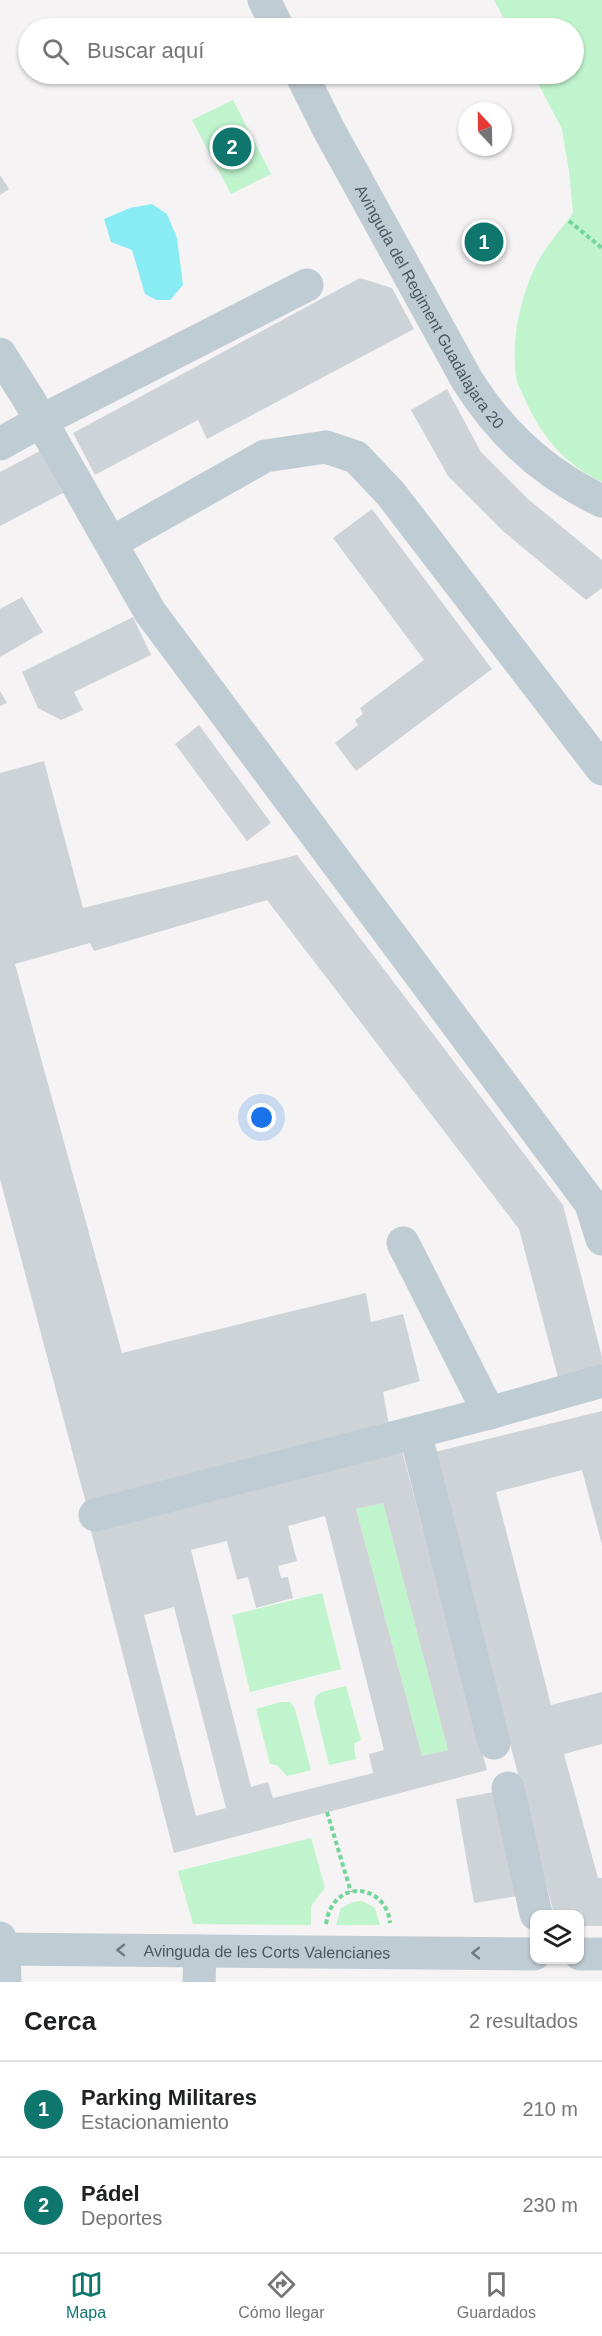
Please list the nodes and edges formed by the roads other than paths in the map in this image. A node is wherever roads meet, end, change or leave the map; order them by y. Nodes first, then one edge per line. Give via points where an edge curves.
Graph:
1 (264, 0) edge
2 (274, 18) edge
3 (306, 84) edge
4 (307, 285) dead end
5 (0, 354) edge
6 (41, 421) junction
7 (0, 444) edge
8 (602, 501) edge
9 (111, 543) junction
10 (602, 769) edge
11 (602, 1239) edge
12 (404, 1243) dead end
13 (602, 1381) edge
14 (489, 1413) junction
15 (415, 1432) junction
16 (94, 1515) dead end
17 (494, 1743) dead end
18 (508, 1788) dead end
19 (535, 1910) edge
20 (1, 1945) edge
21 (530, 1954) edge
22 (584, 1954) edge
23 (602, 1954) edge
24 (381, 1955) edge
25 (200, 1966) edge
26 (5, 1982) edge

1 - 2 street
3 - 8 street, Avinguda del Regiment Guadalajara 20 via 486,411 552,472
4 - 6 street
5 - 6 street
6 - 7 street
6 - 9 street
9 - 10 street via 265,456 326,447 356,458 391,494
9 - 11 street via 150,612 591,1204
12 - 14 street
13 - 14 street
14 - 15 street
15 - 16 street
15 - 17 street
18 - 19 street
25 -> 20 street, Avinguda de les Corts Valencianes
20 - 26 street
21 -> 24 street, Avinguda de les Corts Valencianes
22 - 23 street
24 - 25 street, Avinguda de les Corts Valencianes

